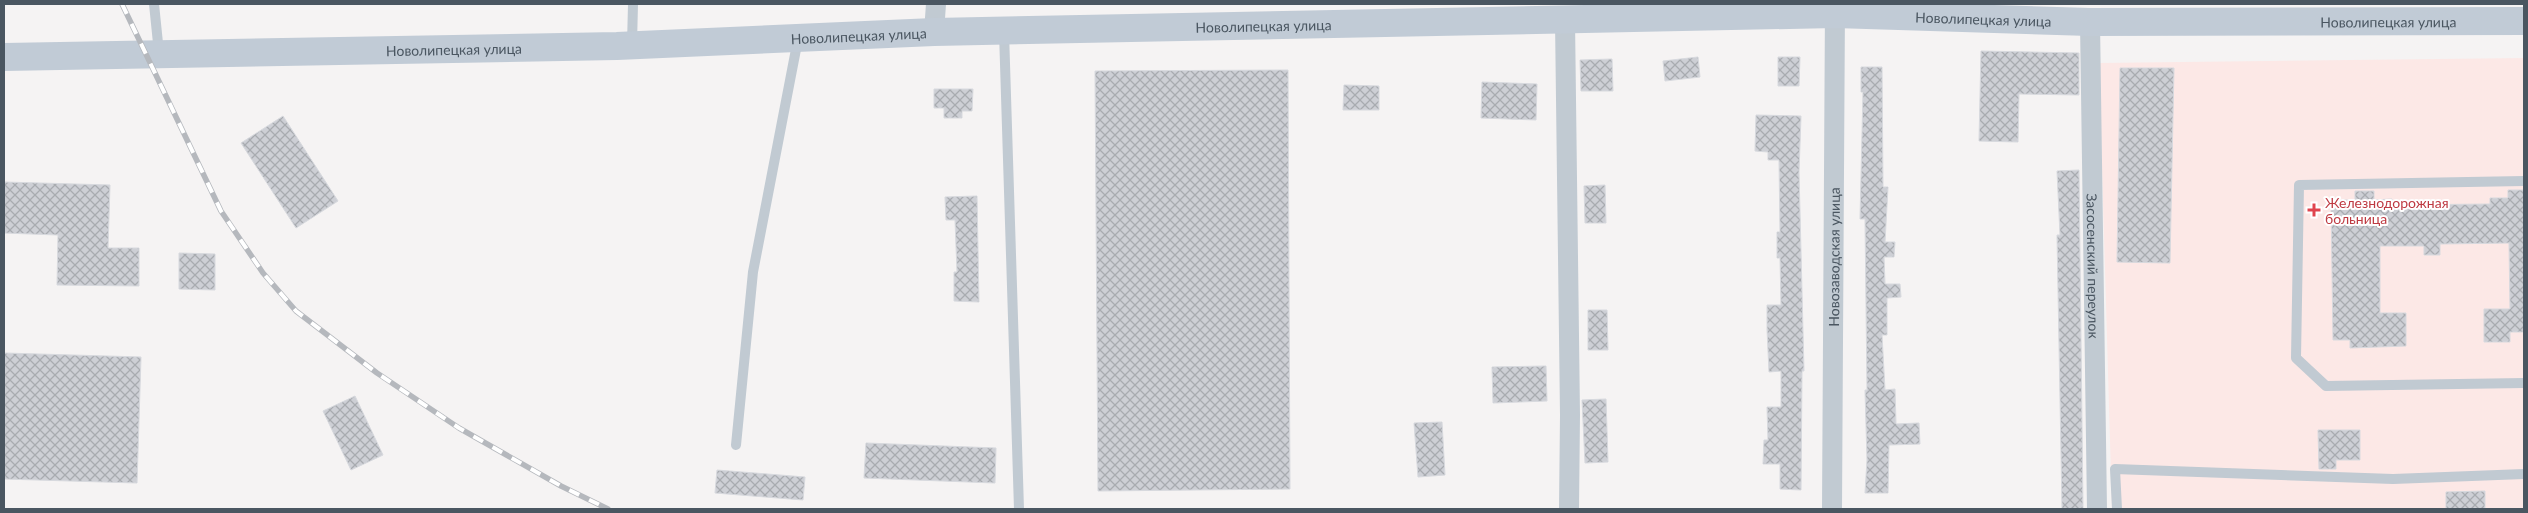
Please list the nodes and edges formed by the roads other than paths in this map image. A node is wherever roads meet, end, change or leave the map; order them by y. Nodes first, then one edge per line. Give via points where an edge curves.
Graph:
1 (154, 4) edge
2 (633, 4) edge
3 (936, 4) edge
4 (1835, 9) edge
5 (1565, 20) junction
6 (2524, 21) edge
7 (2090, 22) junction
8 (1004, 31) junction
9 (934, 32) junction
10 (798, 38) junction
11 (632, 45) junction
12 (160, 55) junction
13 (4, 57) edge
14 (2524, 181) edge
15 (2524, 383) edge
16 (736, 445) dead end
17 (2524, 474) edge
18 (1019, 509) edge
19 (1569, 509) edge
20 (1832, 509) edge
21 (2097, 509) edge
22 (2117, 509) edge

1 - 12 lane
2 - 11 lane
3 - 9 street
4 - 5 street, Новолипецкая улица
4 - 7 street, Новолипецкая улица
4 - 20 street, Новозаводская улица
5 - 8 street, Новолипецкая улица
5 - 19 street
6 - 7 street, Новолипецкая улица
7 - 21 street, Засосенский переулок
8 - 9 street, Новолипецкая улица
8 - 18 lane
9 - 10 street, Новолипецкая улица
10 - 11 street, Новолипецкая улица
10 - 16 lane via 753,272
11 - 12 street, Новолипецкая улица
12 - 13 street, Новолипецкая улица
14 - 15 lane via 2299,185 2296,358 2326,386
17 - 22 lane via 2393,479 2116,468

